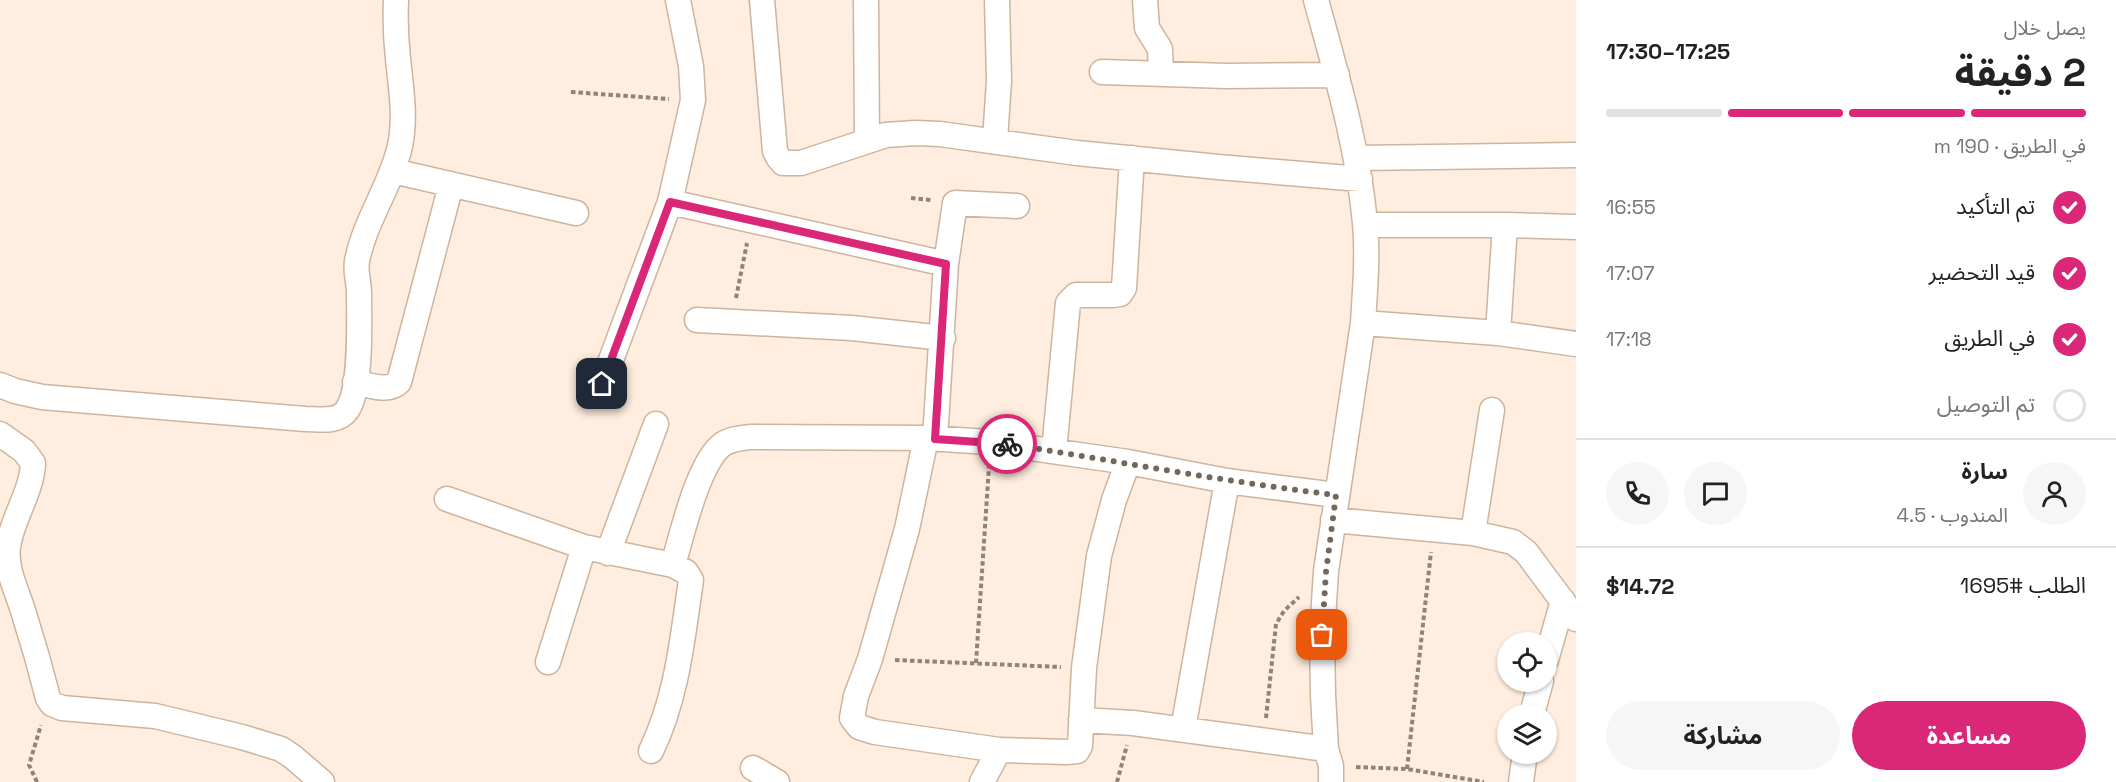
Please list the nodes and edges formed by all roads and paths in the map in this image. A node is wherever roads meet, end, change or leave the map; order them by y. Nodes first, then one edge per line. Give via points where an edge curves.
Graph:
1 (396, 0) edge
2 (678, 0) edge
3 (762, 0) edge
4 (866, 0) edge
5 (997, 0) edge
6 (1145, 0) edge
7 (1316, 0) edge
8 (1102, 72) dead end
9 (1161, 73) junction
10 (1337, 75) junction
11 (571, 92) dead end
12 (693, 100) junction
13 (867, 140) junction
14 (995, 140) junction
15 (1576, 155) edge
16 (1132, 158) junction
17 (1358, 169) junction
18 (393, 171) junction
19 (452, 184) junction
20 (670, 202) junction
21 (1017, 206) dead end
22 (576, 213) dead end
23 (751, 219) junction
24 (1365, 225) junction
25 (1505, 225) junction
26 (1576, 227) edge
27 (946, 264) junction
28 (697, 320) dead end
29 (731, 322) junction
30 (1362, 323) junction
31 (1498, 333) junction
32 (943, 338) junction
33 (1576, 344) edge
34 (355, 382) junction
35 (602, 384) dead end
36 (0, 385) edge
37 (1492, 410) dead end
38 (656, 424) dead end
39 (0, 434) edge
40 (930, 439) junction
41 (990, 442) junction
42 (1054, 452) junction
43 (1128, 462) junction
44 (1227, 481) junction
45 (1336, 495) junction
46 (447, 499) dead end
47 (1333, 520) junction
48 (1434, 530) junction
49 (1473, 533) junction
50 (584, 547) junction
51 (608, 553) junction
52 (673, 565) junction
53 (1326, 572) junction
54 (1569, 610) edge
55 (1557, 636) edge
56 (870, 659) junction
57 (548, 662) dead end
58 (976, 663) junction
59 (1084, 668) junction
60 (48, 698) junction
61 (1081, 720) junction
62 (1132, 723) junction
63 (1183, 729) junction
64 (1264, 742) junction
65 (999, 750) junction
66 (651, 751) dead end
67 (1523, 764) edge
68 (1330, 766) edge
69 (753, 768) dead end
70 (1407, 769) junction
71 (37, 782) edge
72 (322, 782) edge
73 (777, 782) edge
74 (982, 782) edge
75 (1117, 782) edge
76 (1484, 782) edge
77 (1521, 782) edge

1 - 18 street via 402,126
2 - 12 street via 691,66
3 - 13 street via 778,157 783,163 801,163
4 - 13 street
5 - 14 street via 999,81
6 - 9 street via 1147,28 1160,49
7 - 10 street
8 - 9 street
9 - 10 street
10 - 17 street
11 - 12 path
12 - 20 street
13 - 14 street via 915,133
14 - 16 street
15 - 17 street
16 - 17 street via 1218,168
16 - 42 street via 1124,288 1120,294 1076,295 1068,303
17 - 24 street
18 - 19 street
18 - 34 street via 357,262
19 - 22 street
19 - 34 street via 399,382 387,388
20 - 23 street
20 - 35 street
21 - 27 street via 955,203
23 - 27 street
23 - 29 path
24 - 25 street
24 - 30 street
25 - 26 street
25 - 31 street
27 - 32 street
28 - 29 street
29 - 32 street via 852,328
30 - 31 street
30 - 45 street
31 - 33 street
32 - 40 street
34 - 36 street via 347,411 331,419 42,397
37 - 49 street
38 - 51 street
39 - 60 street via 24,451 33,463 8,550 10,572
40 - 41 street
40 - 52 street via 783,436 728,442 711,458 695,488
40 - 56 street
41 - 42 street
41 - 58 path
42 - 43 street
43 - 44 street
43 - 59 street via 1099,556
44 - 45 street
44 - 63 street
45 - 47 street
46 - 50 street
47 - 48 street
47 - 53 street
48 - 49 street
48 - 70 path
49 - 54 street via 1520,545
50 - 51 street
50 - 57 street
51 - 52 street
52 - 66 street via 691,580 671,699
53 - 64 path via 1284,611 1276,624
53 - 68 street via 1322,635
54 - 55 street
56 - 58 path
56 - 65 street via 852,711 854,722 860,727
58 - 59 path
59 - 61 street
60 - 71 path via 29,765
60 - 72 street via 58,707 155,716 270,745 293,757
61 - 62 street
61 - 65 street via 1081,743 1075,752
62 - 63 street
62 - 75 path
63 - 64 street
64 - 68 street
65 - 74 street
67 - 77 street
68 - 70 path
69 - 73 street
70 - 76 path

